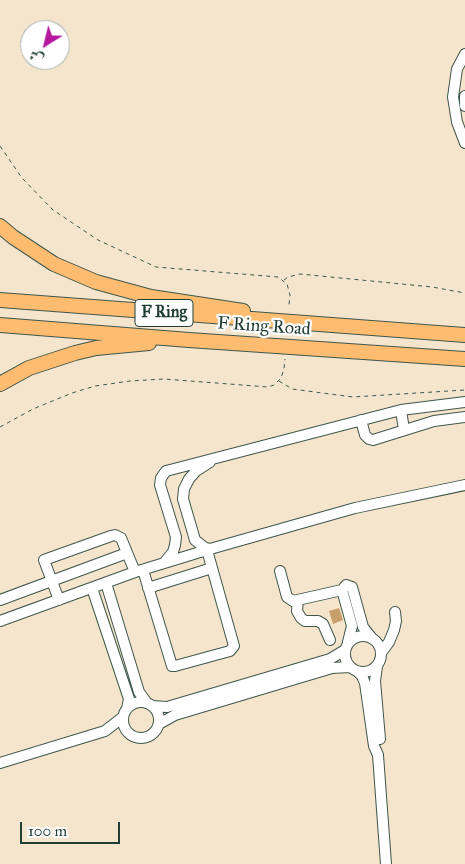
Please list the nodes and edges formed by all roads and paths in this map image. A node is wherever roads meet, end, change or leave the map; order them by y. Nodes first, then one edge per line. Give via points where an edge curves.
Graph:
1 (465, 54) edge
2 (465, 96) edge
3 (465, 106) edge
4 (465, 142) edge
5 (0, 146) edge
6 (0, 226) edge
7 (284, 280) junction
8 (465, 293) edge
9 (0, 300) edge
10 (289, 305) dead end
11 (0, 325) edge
12 (328, 325) junction
13 (465, 335) edge
14 (189, 340) junction
15 (285, 359) dead end
16 (465, 359) edge
17 (279, 381) junction
18 (0, 384) edge
19 (465, 390) edge
20 (465, 402) edge
21 (401, 410) junction
22 (465, 417) edge
23 (361, 420) junction
24 (0, 427) edge
25 (404, 430) junction
26 (215, 459) junction
27 (465, 485) edge
28 (209, 550) junction
29 (127, 552) junction
30 (163, 564) junction
31 (212, 568) junction
32 (139, 571) junction
33 (280, 571) dead end
34 (52, 580) junction
35 (106, 583) junction
36 (92, 588) junction
37 (148, 588) junction
38 (342, 590) junction
39 (0, 600) edge
40 (59, 600) junction
41 (298, 600) junction
42 (395, 612) dead end
43 (116, 613) junction
44 (102, 618) junction
45 (0, 621) edge
46 (394, 630) junction
47 (372, 638) junction
48 (330, 640) dead end
49 (347, 646) junction
50 (381, 653) junction
51 (377, 666) junction
52 (353, 669) junction
53 (150, 705) junction
54 (125, 713) junction
55 (159, 724) junction
56 (105, 731) junction
57 (128, 733) junction
58 (378, 755) junction
59 (0, 763) edge
60 (386, 864) edge

1 - 4 street via 457,70 453,97 457,122
2 - 3 street
5 - 7 path via 22,178 53,210 98,240 156,267
6 - 12 highway via 54,264 96,282 151,297
7 - 8 path via 300,274
7 - 10 path via 289,289
9 - 12 highway, F Ring Road / F Ring
11 - 14 highway, F Ring Road / F Ring
12 - 13 highway, F Ring Road / F Ring
14 - 16 highway, F Ring Road / F Ring
14 - 18 highway via 96,348 51,360
15 - 17 path
17 - 19 path via 292,389 353,397
17 - 24 path via 268,386 164,379 113,383 52,400
20 - 21 street
21 - 23 street
21 - 25 street
22 - 25 street via 434,421
23 - 25 street via 365,435 371,440
23 - 26 street
26 - 28 street via 192,475 183,499 195,540
26 - 30 street via 170,468 162,474 160,485 176,537 173,552
27 - 28 street via 355,508
28 - 30 street
28 - 31 street
29 - 32 street
29 - 34 street
29 - 34 street via 121,538 115,535 44,560
30 - 32 street
31 - 37 street
31 - 37 street via 234,646 230,651 172,666
32 - 35 street
32 - 37 street
33 - 41 street via 287,597 292,601
34 - 39 street
34 - 40 street
35 - 36 street
35 - 43 street
36 - 40 street
36 - 44 street
38 - 41 street
38 - 47 street via 346,585 352,587 363,627
38 - 49 street via 352,626
40 - 45 street
41 - 48 street via 297,610 301,618 323,624
42 - 46 street
43 - 44 street
43 - 53 street via 140,692
44 - 54 street via 129,699
46 - 47 street
46 - 50 street
47 - 49 street via 359,636
47 - 50 street
49 - 52 street via 345,659
49 - 53 street via 330,659 177,704
50 - 51 street
51 - 52 street via 370,671
51 - 58 street
52 - 55 street via 336,666 175,715
52 - 58 street via 365,683
53 - 54 street via 138,702
53 - 55 street via 159,716
54 - 56 street
54 - 57 street via 124,726
55 - 57 street via 155,732 144,738
56 - 57 street
56 - 59 street
58 - 60 street

